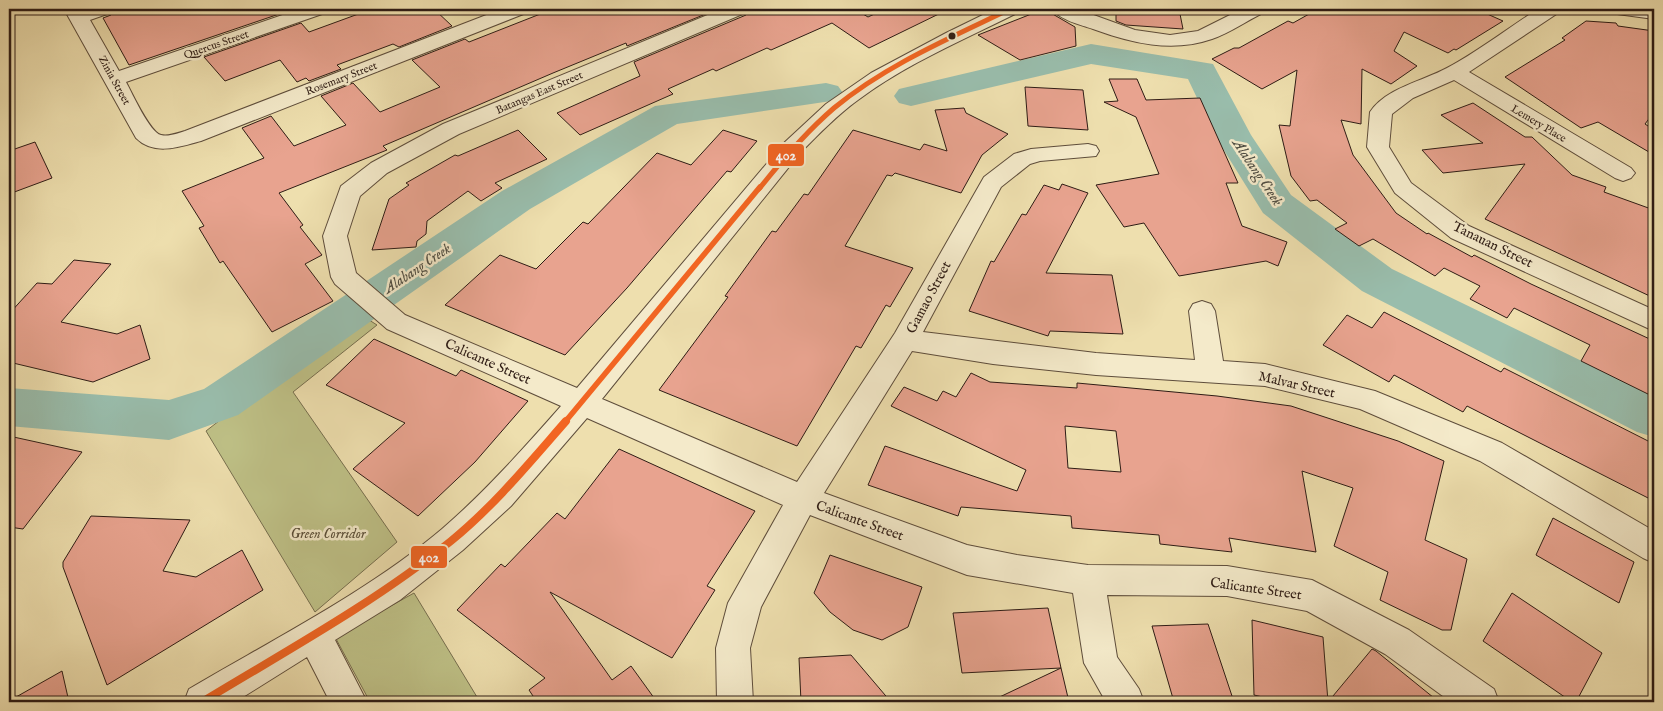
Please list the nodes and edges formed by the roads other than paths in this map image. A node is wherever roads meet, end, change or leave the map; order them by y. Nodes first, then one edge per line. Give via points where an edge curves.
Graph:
1 (103, 9) edge
2 (318, 9) edge
3 (520, 9) edge
4 (738, 9) edge
5 (1010, 9) edge
6 (1062, 9) edge
7 (1256, 9) edge
8 (1551, 9) edge
9 (1617, 9) edge
10 (76, 13) edge
11 (1654, 13) edge
12 (1455, 72) junction
13 (115, 79) junction
14 (161, 143) joint
15 (1088, 152) dead end
16 (1623, 173) dead end
17 (349, 192) joint
18 (1202, 311) dead end
19 (1654, 321) edge
20 (905, 340) junction
21 (1211, 371) junction
22 (582, 402) junction
23 (803, 499) junction
24 (1654, 548) edge
25 (1088, 580) junction
26 (314, 635) junction
27 (202, 702) edge
28 (349, 702) edge
29 (735, 702) edge
30 (1126, 702) edge
31 (1480, 702) edge

1 - 10 street
2 - 13 street, Quercus Street
3 - 14 street, Rosemary Street via 193,136
4 - 17 street, Batangas East Street via 451,129 379,168
5 - 22 street via 891,69 832,110 793,147
6 - 7 street via 1087,22 1126,34 1171,41 1203,36
8 - 12 street, Tanauan Street
9 - 11 street
10 - 13 street, Zinia Street
12 - 16 street, Lemery Place
12 - 19 street, Tanauan Street via 1406,94 1381,112 1378,147 1403,188 1460,232
13 - 14 street, Zinia Street via 144,133 150,140
15 - 20 street, Gamao Street via 1039,154 1022,159 992,182
17 - 22 street, Calicante Street via 335,236 344,277 396,322
18 - 21 street
20 - 21 street, Malvar Street via 1050,359
20 - 23 street, Gamao Street
21 - 24 street, Malvar Street via 1265,375 1365,399 1491,452
22 - 23 street, Calicante Street
22 - 26 street via 500,496 452,540 388,589
23 - 25 street, Calicante Street via 967,560
23 - 29 street, Gamao Street via 745,603 733,648
25 - 30 street via 1101,663
25 - 31 street, Calicante Street via 1227,581 1312,596 1397,642
26 - 27 street
26 - 28 street

